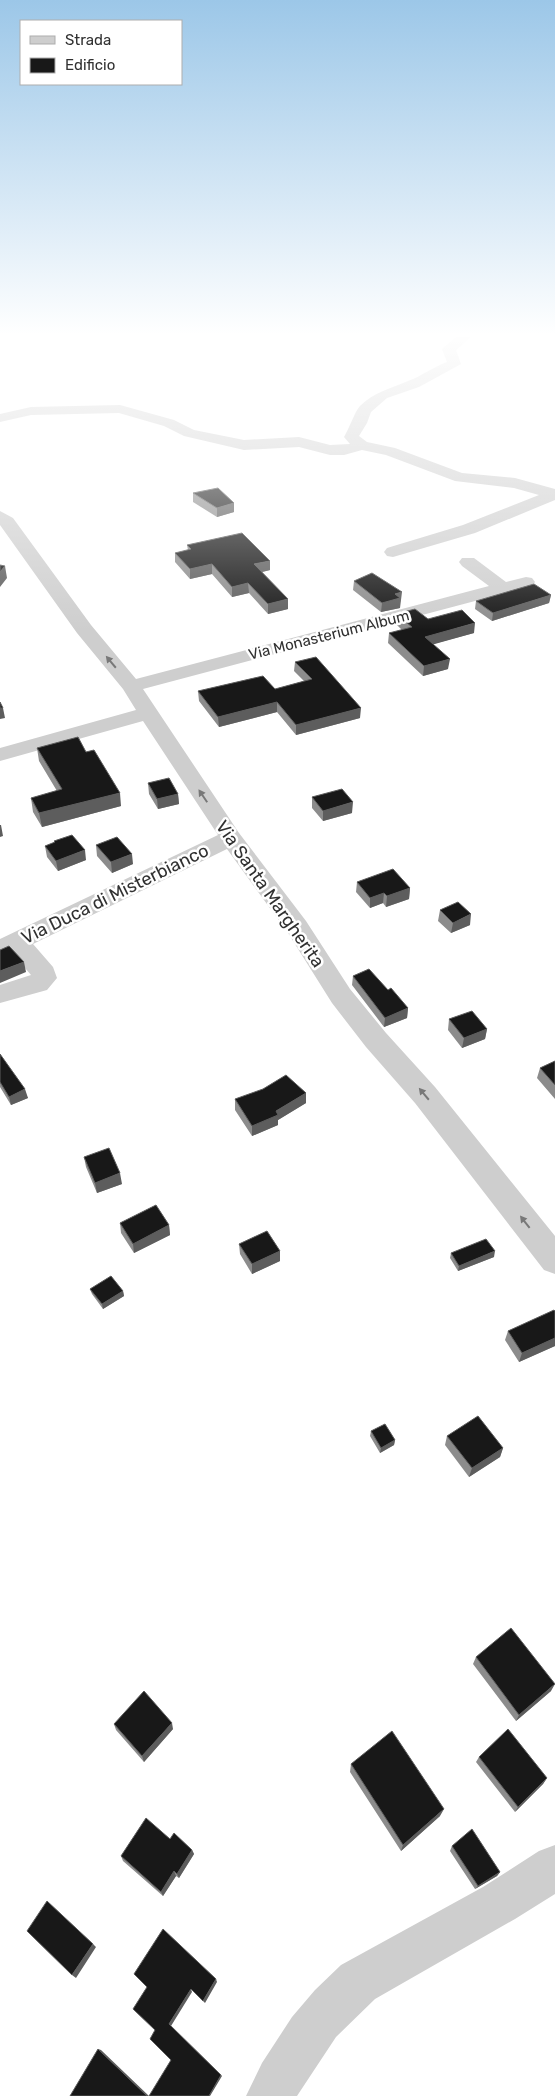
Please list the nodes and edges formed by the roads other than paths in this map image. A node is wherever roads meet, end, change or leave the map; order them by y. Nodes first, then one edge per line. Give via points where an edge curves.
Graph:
1 (197, 435) edge
2 (352, 435) edge
3 (362, 445) junction
4 (555, 494) edge
5 (0, 516) edge
6 (393, 552) dead end
7 (468, 562) dead end
8 (526, 582) dead end
9 (503, 588) junction
10 (131, 686) junction
11 (148, 713) junction
12 (0, 755) edge
13 (231, 838) junction
14 (8, 946) edge
15 (0, 994) edge
16 (555, 1260) edge
17 (555, 1867) edge
18 (271, 2096) edge

1 - 3 street via 244,445 299,442 344,450
2 - 3 street
3 - 4 street via 390,451 454,476 515,483
4 - 6 street via 469,529
10 -> 5 street, Via Santa Margherita
7 - 9 street
8 - 9 street, Via Monasterium Album
9 - 10 street, Via Monasterium Album
10 - 11 street, Via Santa Margherita
11 - 12 street
13 -> 11 street, Via Santa Margherita
13 - 14 street, Via Duca di Misterbianco
16 -> 13 street, Via Santa Margherita via 425,1095 341,996 297,927
14 - 15 street via 44,973 44,978 38,983
17 - 18 street via 527,1888 359,1981 322,2018 289,2061

